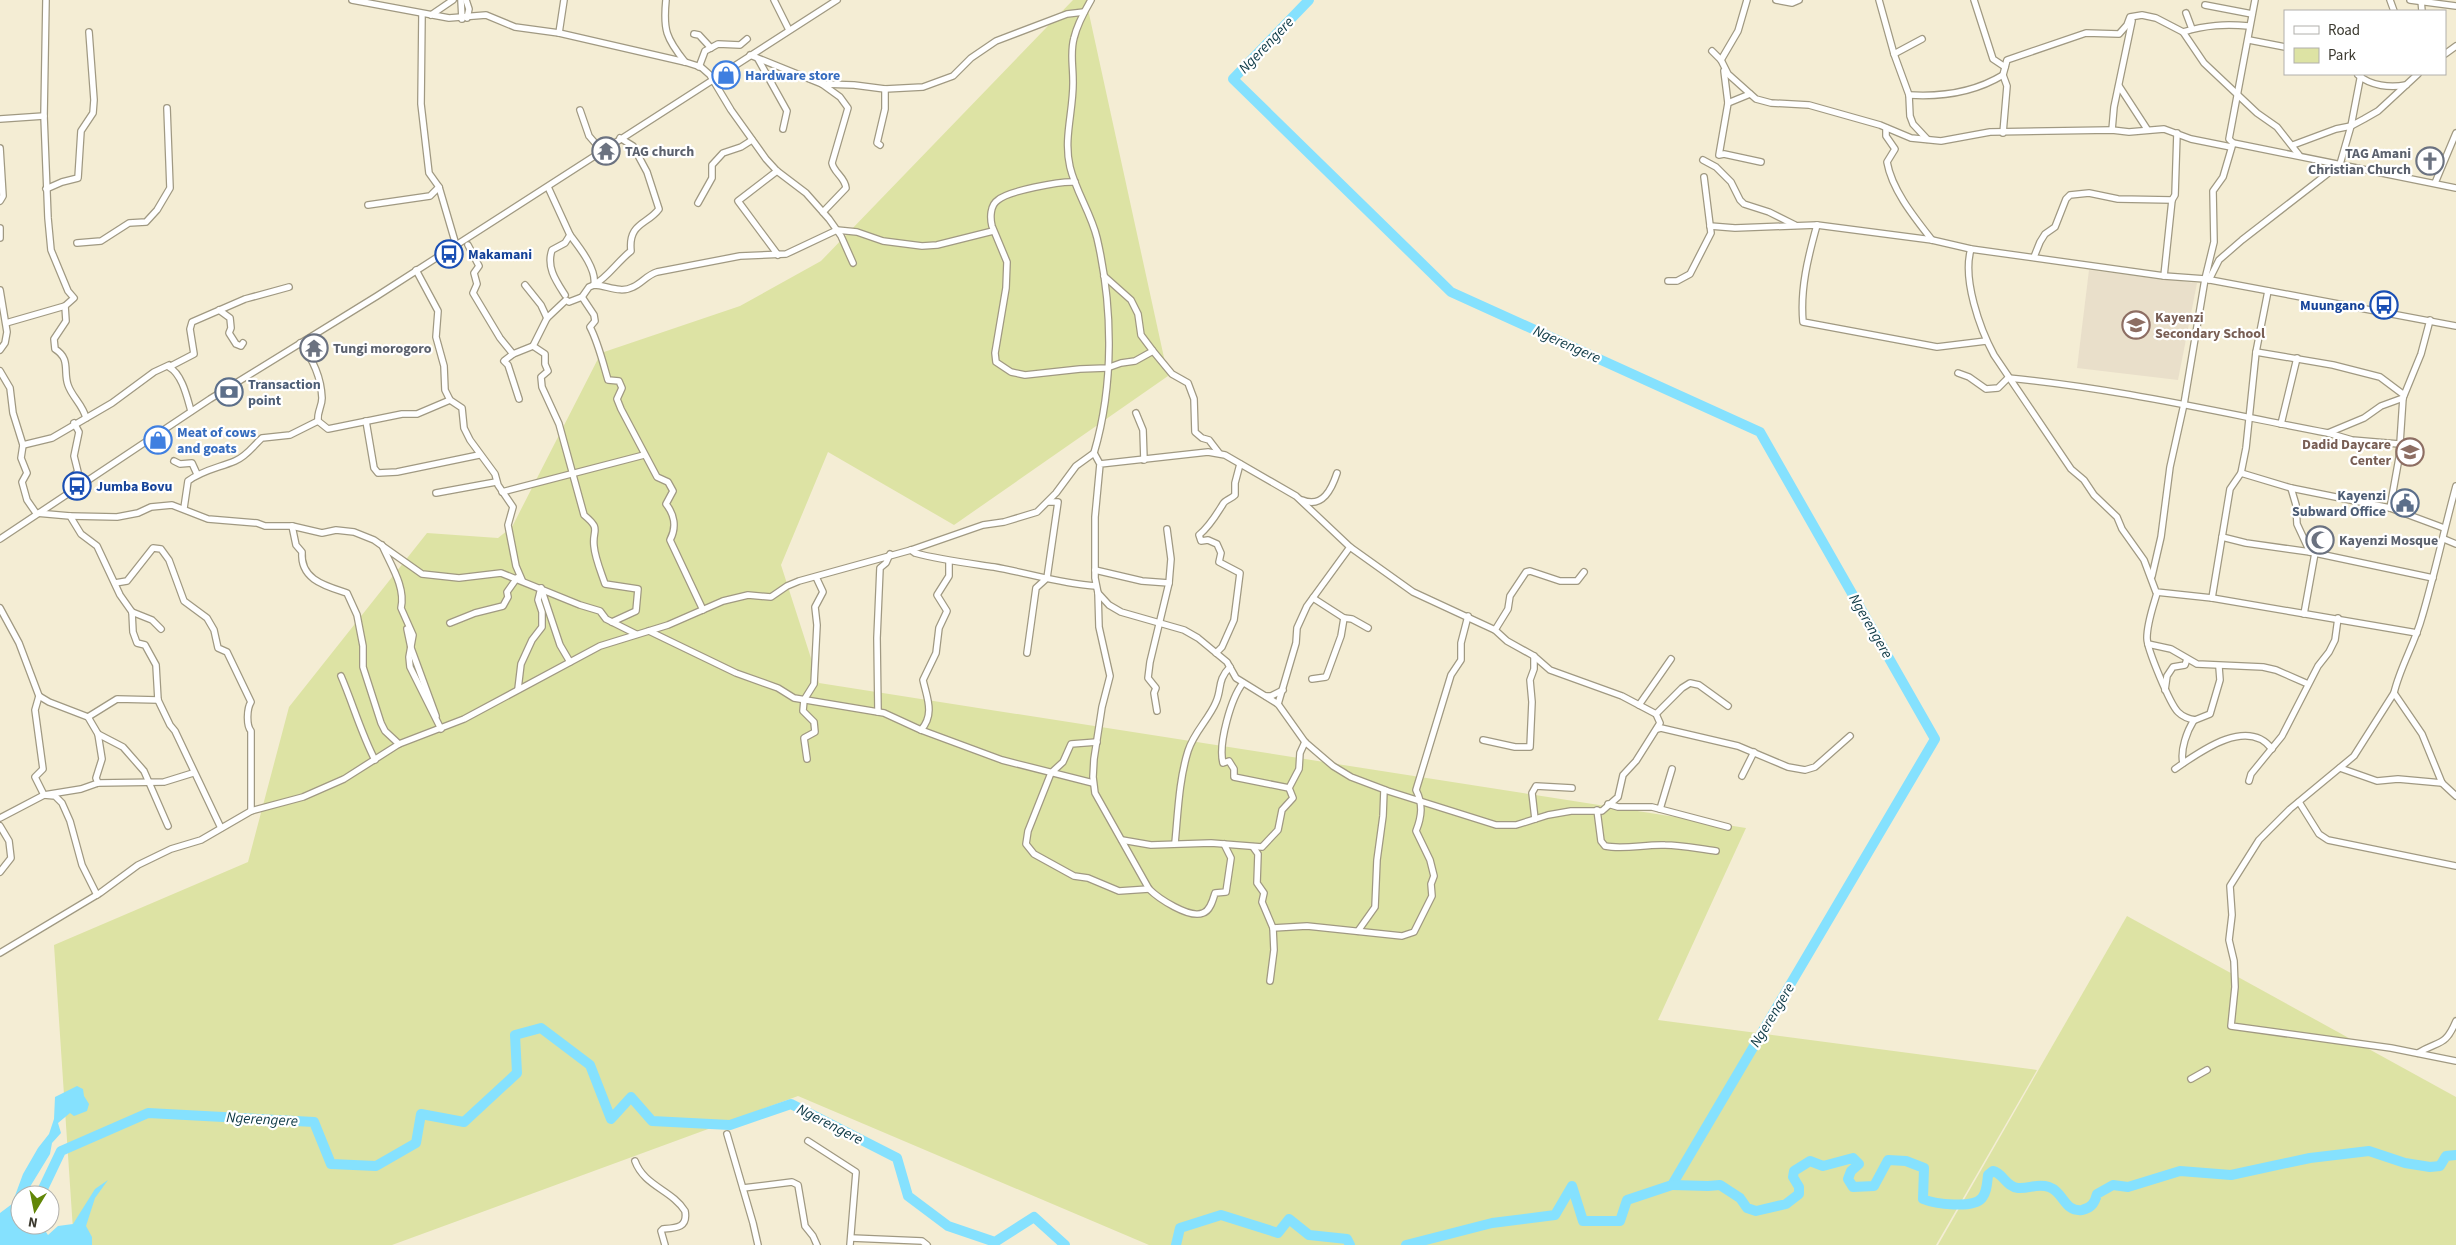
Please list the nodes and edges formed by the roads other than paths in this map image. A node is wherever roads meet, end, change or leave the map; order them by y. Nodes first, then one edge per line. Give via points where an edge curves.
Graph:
1 (46, 0) edge
2 (352, 0) edge
3 (453, 0) edge
4 (461, 0) edge
5 (466, 0) edge
6 (564, 0) edge
7 (666, 0) edge
8 (774, 0) edge
9 (837, 0) edge
10 (1091, 0) edge
11 (1747, 0) edge
12 (1776, 0) edge
13 (1799, 0) edge
14 (1879, 0) edge
15 (1974, 0) edge
16 (2255, 0) edge
17 (2410, 0) edge
18 (2420, 1) edge
19 (2205, 5) dead end
20 (2456, 6) edge
21 (1084, 12) junction
22 (2186, 12) dead end
23 (422, 14) junction
24 (2252, 14) junction
25 (431, 15) junction
26 (2133, 16) junction
27 (465, 18) junction
28 (2249, 26) junction
29 (2192, 29) junction
30 (789, 30) junction
31 (89, 32) dead end
32 (2183, 32) junction
33 (559, 33) junction
34 (694, 34) dead end
35 (748, 39) dead end
36 (1922, 39) dead end
37 (2249, 40) junction
38 (2284, 46) edge
39 (711, 48) junction
40 (1712, 51) dead end
41 (1894, 54) junction
42 (750, 55) junction
43 (758, 59) junction
44 (1722, 60) junction
45 (685, 62) junction
46 (699, 67) junction
47 (2005, 67) junction
48 (1724, 69) junction
49 (2003, 75) junction
50 (2359, 75) edge
51 (2417, 75) edge
52 (713, 79) junction
53 (822, 84) junction
54 (2406, 84) junction
55 (2119, 86) junction
56 (885, 89) junction
57 (1750, 94) junction
58 (2238, 94) junction
59 (1909, 95) junction
60 (1728, 104) junction
61 (166, 108) dead end
62 (580, 110) dead end
63 (44, 116) junction
64 (0, 119) edge
65 (2351, 126) junction
66 (1886, 128) junction
67 (2147, 129) junction
68 (783, 130) dead end
69 (2112, 130) junction
70 (2003, 133) junction
71 (2177, 133) junction
72 (2456, 133) edge
73 (620, 138) junction
74 (1928, 139) junction
75 (752, 140) junction
76 (880, 145) dead end
77 (2232, 145) junction
78 (2293, 145) junction
79 (0, 148) edge
80 (602, 151) junction
81 (2299, 155) junction
82 (1703, 160) dead end
83 (1761, 162) dead end
84 (2340, 164) junction
85 (777, 171) junction
86 (1704, 177) dead end
87 (1075, 182) junction
88 (2435, 183) junction
89 (439, 187) junction
90 (548, 187) junction
91 (2456, 188) edge
92 (46, 189) junction
93 (2172, 200) junction
94 (0, 201) edge
95 (698, 203) dead end
96 (368, 205) dead end
97 (823, 212) junction
98 (1817, 225) junction
99 (1710, 226) junction
100 (1797, 226) junction
101 (0, 228) edge
102 (837, 230) junction
103 (993, 231) junction
104 (570, 235) junction
105 (0, 238) edge
106 (1932, 240) junction
107 (77, 243) dead end
108 (456, 245) junction
109 (468, 245) dead end
110 (1971, 249) junction
111 (778, 255) junction
112 (2034, 257) junction
113 (853, 263) dead end
114 (416, 270) junction
115 (1104, 276) junction
116 (2164, 276) junction
117 (2207, 280) junction
118 (1668, 281) dead end
119 (525, 285) dead end
120 (594, 285) junction
121 (289, 288) dead end
122 (0, 290) edge
123 (2268, 291) junction
124 (565, 295) dead end
125 (582, 297) junction
126 (65, 306) junction
127 (219, 310) junction
128 (548, 318) junction
129 (2430, 320) junction
130 (6, 323) junction
131 (2456, 326) edge
132 (1986, 341) junction
133 (243, 343) dead end
134 (300, 343) junction
135 (533, 346) junction
136 (0, 350) edge
137 (1153, 351) junction
138 (2256, 352) junction
139 (513, 354) junction
140 (2297, 358) junction
141 (169, 365) junction
142 (1107, 368) junction
143 (0, 371) edge
144 (1958, 373) dead end
145 (2008, 378) junction
146 (2403, 396) junction
147 (519, 398) dead end
148 (450, 400) junction
149 (2184, 404) junction
150 (191, 411) junction
151 (1136, 413) dead end
152 (86, 418) junction
153 (2250, 418) junction
154 (318, 421) junction
155 (366, 421) junction
156 (74, 423) junction
157 (2281, 424) junction
158 (2328, 433) junction
159 (2400, 444) junction
160 (23, 445) junction
161 (1094, 453) junction
162 (1219, 453) junction
163 (644, 455) junction
164 (480, 456) junction
165 (1144, 460) junction
166 (174, 461) dead end
167 (1100, 464) junction
168 (1240, 464) junction
169 (1337, 473) dead end
170 (2241, 473) junction
171 (197, 474) junction
172 (571, 474) junction
173 (496, 482) junction
174 (2456, 486) edge
175 (2292, 488) junction
176 (73, 489) junction
177 (502, 492) junction
178 (436, 493) dead end
179 (1296, 496) junction
180 (1048, 502) junction
181 (184, 508) junction
182 (2390, 508) junction
183 (36, 513) junction
184 (70, 516) junction
185 (292, 526) junction
186 (2444, 528) junction
187 (1167, 529) dead end
188 (2222, 537) junction
189 (0, 539) edge
190 (2444, 539) junction
191 (382, 544) junction
192 (2456, 544) edge
193 (1350, 547) junction
194 (911, 550) junction
195 (2313, 552) junction
196 (890, 554) junction
197 (949, 561) junction
198 (1095, 570) junction
199 (1584, 572) dead end
200 (2152, 576) junction
201 (816, 577) junction
202 (1047, 578) junction
203 (2433, 578) junction
204 (519, 579) junction
205 (115, 583) junction
206 (1169, 583) junction
207 (541, 588) junction
208 (1097, 590) junction
209 (2157, 593) junction
210 (1313, 598) junction
211 (2212, 598) junction
212 (0, 608) edge
213 (703, 610) junction
214 (132, 612) junction
215 (2304, 614) junction
216 (1468, 616) junction
217 (1344, 618) junction
218 (2338, 618) junction
219 (3, 619) edge
220 (612, 622) junction
221 (1160, 622) junction
222 (450, 623) dead end
223 (1368, 628) dead end
224 (161, 629) dead end
225 (407, 629) dead end
226 (1495, 630) junction
227 (649, 631) junction
228 (2417, 633) junction
229 (636, 634) junction
230 (2148, 644) junction
231 (411, 648) junction
232 (1027, 653) dead end
233 (1216, 653) junction
234 (1534, 656) junction
235 (1671, 659) dead end
236 (2187, 659) junction
237 (570, 662) junction
238 (1230, 667) junction
239 (2219, 667) junction
240 (340, 676) dead end
241 (1312, 679) dead end
242 (1243, 683) junction
243 (2308, 684) junction
244 (518, 689) junction
245 (1284, 690) junction
246 (2166, 690) junction
247 (2394, 693) junction
248 (1262, 695) junction
249 (39, 696) junction
250 (158, 700) junction
251 (804, 700) junction
252 (1278, 704) junction
253 (1639, 705) junction
254 (1728, 706) dead end
255 (1158, 711) dead end
256 (878, 712) junction
257 (1656, 714) junction
258 (88, 717) junction
259 (2194, 720) junction
260 (441, 729) junction
261 (921, 730) junction
262 (1657, 730) junction
263 (98, 734) junction
264 (1850, 736) dead end
265 (1483, 740) dead end
266 (1097, 742) junction
267 (1306, 742) junction
268 (399, 744) junction
269 (2272, 749) junction
270 (1754, 752) junction
271 (807, 759) dead end
272 (375, 760) junction
273 (2183, 762) junction
274 (2340, 768) junction
275 (1672, 769) dead end
276 (2175, 769) dead end
277 (193, 773) junction
278 (1051, 773) junction
279 (1742, 776) dead end
280 (2249, 781) dead end
281 (149, 782) junction
282 (98, 783) junction
283 (1093, 783) junction
284 (2442, 783) junction
285 (1289, 788) junction
286 (1572, 788) dead end
287 (1384, 790) junction
288 (44, 795) junction
289 (2456, 796) edge
290 (2299, 802) junction
291 (1422, 803) junction
292 (1608, 804) junction
293 (1660, 809) junction
294 (1597, 810) junction
295 (251, 811) junction
296 (0, 818) edge
297 (1535, 820) junction
298 (0, 826) edge
299 (168, 826) dead end
300 (1728, 827) dead end
301 (221, 828) junction
302 (1122, 840) junction
303 (1175, 843) junction
304 (1224, 844) junction
305 (1253, 847) junction
306 (1262, 847) junction
307 (1716, 851) dead end
308 (1258, 854) junction
309 (2456, 866) edge
310 (0, 872) edge
311 (1149, 889) junction
312 (97, 895) junction
313 (1273, 928) junction
314 (1358, 931) junction
315 (0, 953) edge
316 (1270, 981) dead end
317 (2456, 1021) edge
318 (2418, 1053) junction
319 (2456, 1061) edge
320 (2207, 1070) dead end
321 (2191, 1079) dead end
322 (727, 1134) dead end
323 (808, 1140) dead end
324 (635, 1161) dead end
325 (743, 1188) junction
326 (850, 1242) edge
327 (665, 1245) edge
328 (758, 1245) edge
329 (817, 1245) edge
330 (927, 1245) edge

1 - 63 street
2 - 23 street
3 - 25 street
4 - 27 street
5 - 27 street via 470,9
6 - 33 street
7 - 45 street via 665,32
8 - 30 street
9 - 30 street
10 - 21 street
11 - 44 street via 1738,31
12 - 13 street via 1792,3
14 - 41 street
15 - 47 street via 1993,59
16 - 24 street
17 - 18 street
18 - 20 street
19 - 24 street
21 - 56 street via 1067,14 996,41 941,82
21 - 87 street via 1074,36 1071,56 1073,79 1068,153
22 - 29 street
23 - 25 street
23 - 89 street via 421,104 429,173
24 - 28 street
25 - 27 street
26 - 32 street via 2156,18
26 - 47 street via 2119,34 2086,33 2007,60
26 - 55 street
27 - 33 street via 486,15 515,27
28 - 29 street via 2222,24
28 - 37 street
29 - 32 street
30 - 42 street
31 - 92 street via 94,100 93,113 80,131 78,178
32 - 58 street via 2204,63
33 - 45 street
34 - 39 street
35 - 39 street via 740,44 718,44
36 - 41 street
37 - 38 street
37 - 58 street
39 - 46 street via 705,51
40 - 44 street
41 - 59 street
42 - 43 street
42 - 52 street
43 - 53 street
43 - 68 street via 787,111
44 - 48 street
45 - 46 street
46 - 52 street
47 - 49 street
48 - 57 street
48 - 60 street
49 - 59 street via 1954,93
49 - 70 street via 2007,86
50 - 54 street via 2388,86
50 - 65 street
51 - 54 street
52 - 73 street
52 - 75 street
53 - 56 street
53 - 97 street via 840,97 848,108 832,162 846,188
54 - 65 street via 2378,111
55 - 67 street
55 - 69 street
56 - 76 street via 885,109 877,143
57 - 60 street
57 - 66 street via 1756,99 1771,102 1809,104
58 - 77 street via 2229,139
58 - 78 street
59 - 74 street via 1913,124
60 - 83 street via 1719,156 1724,154
61 - 107 street via 170,188 157,210 146,222 129,223 101,241
62 - 80 street via 589,136
63 - 64 street
63 - 92 street
65 - 78 street
65 - 84 street
66 - 74 street via 1911,138
66 - 106 street via 1886,136 1895,149 1887,162 1892,180
67 - 69 street
67 - 71 street
69 - 70 street
70 - 74 street
71 - 77 street via 2191,139
71 - 93 street via 2175,195
72 - 88 street
73 - 80 street
73 - 120 street via 633,146 647,172 659,209 641,223 630,239 631,251
75 - 85 street
75 - 95 street via 723,153 712,166 712,178
77 - 81 street
77 - 117 street via 2223,177 2213,192 2214,242
78 - 81 street
79 - 94 street via 4,196
80 - 90 street
81 - 84 street
82 - 100 street via 1716,166 1732,182 1744,204
84 - 88 street
84 - 117 street via 2219,260
85 - 97 street via 806,193
85 - 111 street via 738,201
86 - 99 street
87 - 103 street via 1061,181 999,199 992,208
87 - 115 street via 1091,215
88 - 91 street
89 - 96 street via 430,196
89 - 108 street
90 - 104 street
90 - 108 street
92 - 126 street via 51,250 74,298
93 - 112 street via 2118,199 2089,193 2070,196
93 - 116 street
97 - 102 street
98 - 100 street
98 - 106 street
98 - 132 street via 1803,286 1803,322 1937,347
99 - 100 street
99 - 118 street via 1711,234 1690,274
101 - 105 street
102 - 103 street via 922,246
102 - 111 street via 794,252
102 - 113 street
103 - 142 street via 1007,262 995,353 999,366 1019,375
104 - 120 street via 586,259
104 - 124 street via 565,243 552,250 549,260 554,278
106 - 110 street
108 - 114 street
109 - 139 street via 479,266 474,273 476,284 473,293
110 - 112 street
110 - 132 street via 1969,280
111 - 120 street via 740,256 657,272 627,288 608,289
112 - 116 street
114 - 134 street
114 - 148 street via 436,305 436,337 444,366 443,383
115 - 137 street via 1131,300 1138,314 1141,335
115 - 142 street
116 - 117 street
117 - 123 street
117 - 149 street
119 - 128 street
120 - 125 street
121 - 127 street via 245,299
122 - 130 street
123 - 129 street
123 - 138 street
125 - 128 street via 569,302 566,300
125 - 163 street via 594,315 595,321 590,328 597,340 597,351 608,380 619,381 622,388 617,399
126 - 130 street
126 - 152 street via 66,319 54,339 55,349 67,363 68,384 81,403
127 - 133 street via 230,318 232,339 241,346
127 - 141 street via 192,322 194,354
128 - 135 street
129 - 131 street
129 - 146 street via 2421,354
130 - 136 street via 7,338
132 - 145 street
134 - 150 street
134 - 154 street via 314,360 320,384 322,401 317,411
135 - 139 street
135 - 172 street via 545,354 548,372 541,378 542,385 559,424
137 - 142 street via 1135,361
137 - 162 street via 1172,374 1188,383 1194,399 1195,432 1209,440
138 - 140 street
138 - 153 street
139 - 147 street via 504,361
140 - 146 street via 2380,377
140 - 157 street
141 - 150 street via 179,378
141 - 152 street
142 - 161 street via 1105,400
143 - 160 street via 10,388 13,413
144 - 145 street via 1986,389 1998,388
145 - 149 street
145 - 200 street via 2071,469 2117,517
146 - 158 street
146 - 159 street
148 - 155 street via 418,414
148 - 164 street via 462,408 464,428
149 - 153 street
149 - 200 street
150 - 176 street
151 - 165 street via 1144,430
152 - 156 street
153 - 157 street
153 - 170 street
154 - 155 street via 330,430
154 - 171 street via 290,435 262,438 236,461
155 - 164 street via 374,468 378,473
156 - 160 street via 52,438
156 - 176 street via 79,432 74,456 78,472 69,479
157 - 158 street
158 - 159 street via 2352,440
159 - 182 street
160 - 183 street via 21,458 27,473 22,482 27,500
161 - 167 street
161 - 180 street via 1071,472
162 - 165 street
162 - 168 street
163 - 172 street
163 - 213 street via 657,477 668,482 673,491 666,504 673,513 670,540
164 - 173 street via 495,474
165 - 167 street
166 - 171 street via 192,463
167 - 198 street
168 - 179 street
168 - 233 street via 1234,483 1235,495 1224,501 1210,526 1200,536 1201,541 1216,544 1219,562 1240,574 1234,620
169 - 179 street via 1323,499 1310,502
170 - 175 street
170 - 188 street via 2230,489
171 - 181 street via 188,481
172 - 177 street
172 - 220 street via 584,515 593,522 596,533 593,545 605,584 638,590 636,611
173 - 177 street
173 - 178 street
174 - 186 street
175 - 182 street
175 - 195 street via 2297,524
176 - 183 street
177 - 204 street via 513,507 508,525
179 - 193 street
180 - 194 street via 1032,514 983,525
180 - 202 street via 1058,502
181 - 184 street via 158,506 110,518
181 - 185 street via 208,519
182 - 186 street
183 - 184 street
183 - 189 street
184 - 205 street via 81,534 97,546
185 - 191 street via 322,534 336,530 354,532
185 - 268 street via 296,545 302,552 311,578 320,585 346,593 350,600 357,615 363,667 382,727
186 - 190 street
187 - 206 street via 1171,559
188 - 195 street via 2246,544
188 - 211 street
190 - 192 street
190 - 203 street
191 - 204 street via 422,574 459,578 499,573
191 - 231 street via 404,598 401,608 413,635
193 - 210 street
193 - 216 street via 1413,592
194 - 196 street
194 - 197 street
195 - 203 street
195 - 215 street
196 - 201 street
196 - 256 street via 880,568
197 - 202 street
197 - 261 street via 949,576 937,595 947,610 939,628 936,653 923,675 929,708 926,724
198 - 206 street via 1142,581
198 - 208 street
199 - 226 street via 1577,581 1569,582 1530,570 1526,572 1510,596 1508,609
200 - 209 street
201 - 213 street via 787,586 771,597 748,595
201 - 251 street via 823,592 815,607 814,684
202 - 208 street
202 - 232 street via 1036,588
203 - 228 street
204 - 207 street
204 - 222 street via 507,592 508,597 502,606
205 - 214 street
205 - 295 street via 127,580 151,550 162,549 184,601 207,618 218,648 227,652 251,702 248,726 251,731
206 - 221 street
207 - 220 street via 600,611
207 - 237 street via 560,646
207 - 244 street via 538,600 542,627 521,664
208 - 221 street via 1121,612
208 - 266 street via 1099,627 1110,676
209 - 211 street
209 - 230 street
210 - 217 street
210 - 245 street via 1297,628
211 - 215 street
212 - 219 street
213 - 227 street
214 - 224 street via 152,620
214 - 250 street via 136,643 145,644 156,665
215 - 218 street
216 - 226 street
216 - 291 street via 1461,643 1461,660 1452,675 1416,790
217 - 223 street
217 - 241 street via 1326,676
218 - 228 street
218 - 243 street via 2335,640
219 - 249 street via 19,643
220 - 229 street
221 - 233 street via 1198,638
221 - 255 street via 1148,678 1156,688
225 - 231 street
226 - 234 street
227 - 229 street
227 - 251 street via 736,673
228 - 247 street
229 - 237 street via 600,646
230 - 236 street via 2167,648
230 - 246 street
231 - 260 street via 409,662 414,676
233 - 238 street
234 - 253 street via 1550,670
234 - 265 street via 1530,680 1530,747
235 - 253 street
236 - 239 street
236 - 246 street via 2185,664 2170,671
237 - 244 street
238 - 242 street
238 - 303 street via 1218,688 1216,704 1201,724 1188,751
239 - 243 street via 2263,667
239 - 259 street via 2220,680 2212,710 2204,718
240 - 272 street
242 - 248 street
242 - 285 street via 1237,690 1221,748 1223,763 1229,760 1234,777
243 - 269 street
244 - 260 street
245 - 248 street via 1271,696
245 - 252 street
246 - 259 street via 2178,712
247 - 274 street via 2356,754
247 - 284 street via 2422,734
248 - 252 street
249 - 258 street
249 - 288 street via 35,710 43,769 34,777
250 - 258 street via 118,699
250 - 277 street
251 - 256 street
251 - 271 street via 803,711 814,722 815,732 804,738
252 - 267 street
253 - 257 street
254 - 257 street via 1699,685 1690,683
256 - 261 street
257 - 262 street via 1660,723
258 - 263 street
259 - 273 street via 2184,746
260 - 268 street
261 - 278 street via 1002,760
262 - 270 street via 1661,728
262 - 292 street via 1623,775 1618,797
263 - 281 street via 122,747 144,771
263 - 282 street via 102,759 96,778
264 - 270 street via 1808,770 1788,767
266 - 278 street via 1071,744 1063,762
266 - 283 street
267 - 285 street via 1300,753 1299,769
267 - 287 street via 1333,766
268 - 272 street
269 - 273 street via 2253,737 2239,736 2220,742
269 - 280 street
270 - 279 street
272 - 295 street via 330,786
273 - 276 street
274 - 284 street via 2377,781 2398,779
274 - 290 street
275 - 293 street
277 - 281 street via 164,782
277 - 301 street via 206,792
278 - 283 street
278 - 311 street via 1028,831 1028,848 1074,876 1088,878 1110,888 1128,891
281 - 282 street
281 - 299 street
282 - 288 street
283 - 302 street via 1095,793
284 - 289 street
285 - 306 street via 1293,798 1282,810 1278,830
286 - 297 street via 1536,786 1532,794
287 - 291 street
287 - 314 street via 1375,907
288 - 296 street
288 - 312 street via 55,796 62,803 82,865
290 - 309 street via 2319,834 2328,840
290 - 318 street via 2259,840 2230,886 2232,915 2229,940 2235,986 2231,1026
291 - 297 street via 1496,825 1516,825
291 - 314 street via 1416,831 1434,870 1432,896 1427,909 1410,935
292 - 293 street
292 - 294 street via 1602,811
293 - 300 street
294 - 297 street via 1571,811
294 - 307 street via 1601,841 1605,846 1666,845
295 - 301 street
298 - 310 street via 10,841 11,858
301 - 312 street via 201,840 170,849 138,865
302 - 303 street
302 - 311 street
303 - 304 street
304 - 305 street
304 - 311 street via 1231,858 1226,892 1215,893 1204,913 1196,914 1179,908 1159,899
305 - 306 street
305 - 308 street
306 - 308 street
308 - 313 street via 1257,883 1264,893 1262,902
312 - 315 street
313 - 314 street via 1307,926
313 - 316 street
317 - 318 street via 2445,1041
318 - 319 street
320 - 321 street
322 - 325 street
323 - 326 street via 856,1172
324 - 327 street via 642,1176 686,1211 686,1219 677,1229 661,1231
325 - 328 street
325 - 329 street via 792,1182 798,1185 805,1226
326 - 330 street via 922,1241

